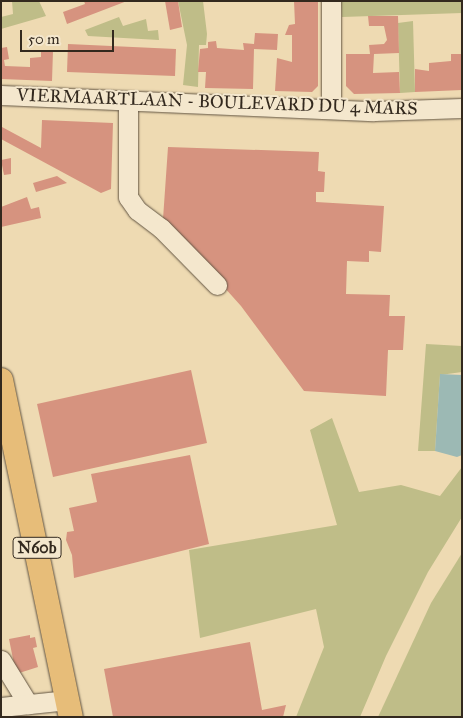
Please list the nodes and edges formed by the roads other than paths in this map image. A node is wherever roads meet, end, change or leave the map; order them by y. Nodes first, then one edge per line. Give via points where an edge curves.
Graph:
1 (331, 1) edge
2 (1, 95) edge
3 (128, 101) junction
4 (462, 108) edge
5 (331, 109) junction
6 (217, 285) dead end
7 (1, 380) edge
8 (1, 660) edge
9 (28, 704) junction
10 (1, 707) edge
11 (70, 708) edge

1 - 5 street
2 - 3 street, VIERMAARTLAAN - BOULEVARD DU 4 MARS
3 - 5 street, VIERMAARTLAAN - BOULEVARD DU 4 MARS
3 - 6 street via 128,196 137,210 161,228
4 - 5 street, VIERMAARTLAAN - BOULEVARD DU 4 MARS
7 - 11 main road, N60b
8 - 9 street
9 - 10 street
9 - 11 street

